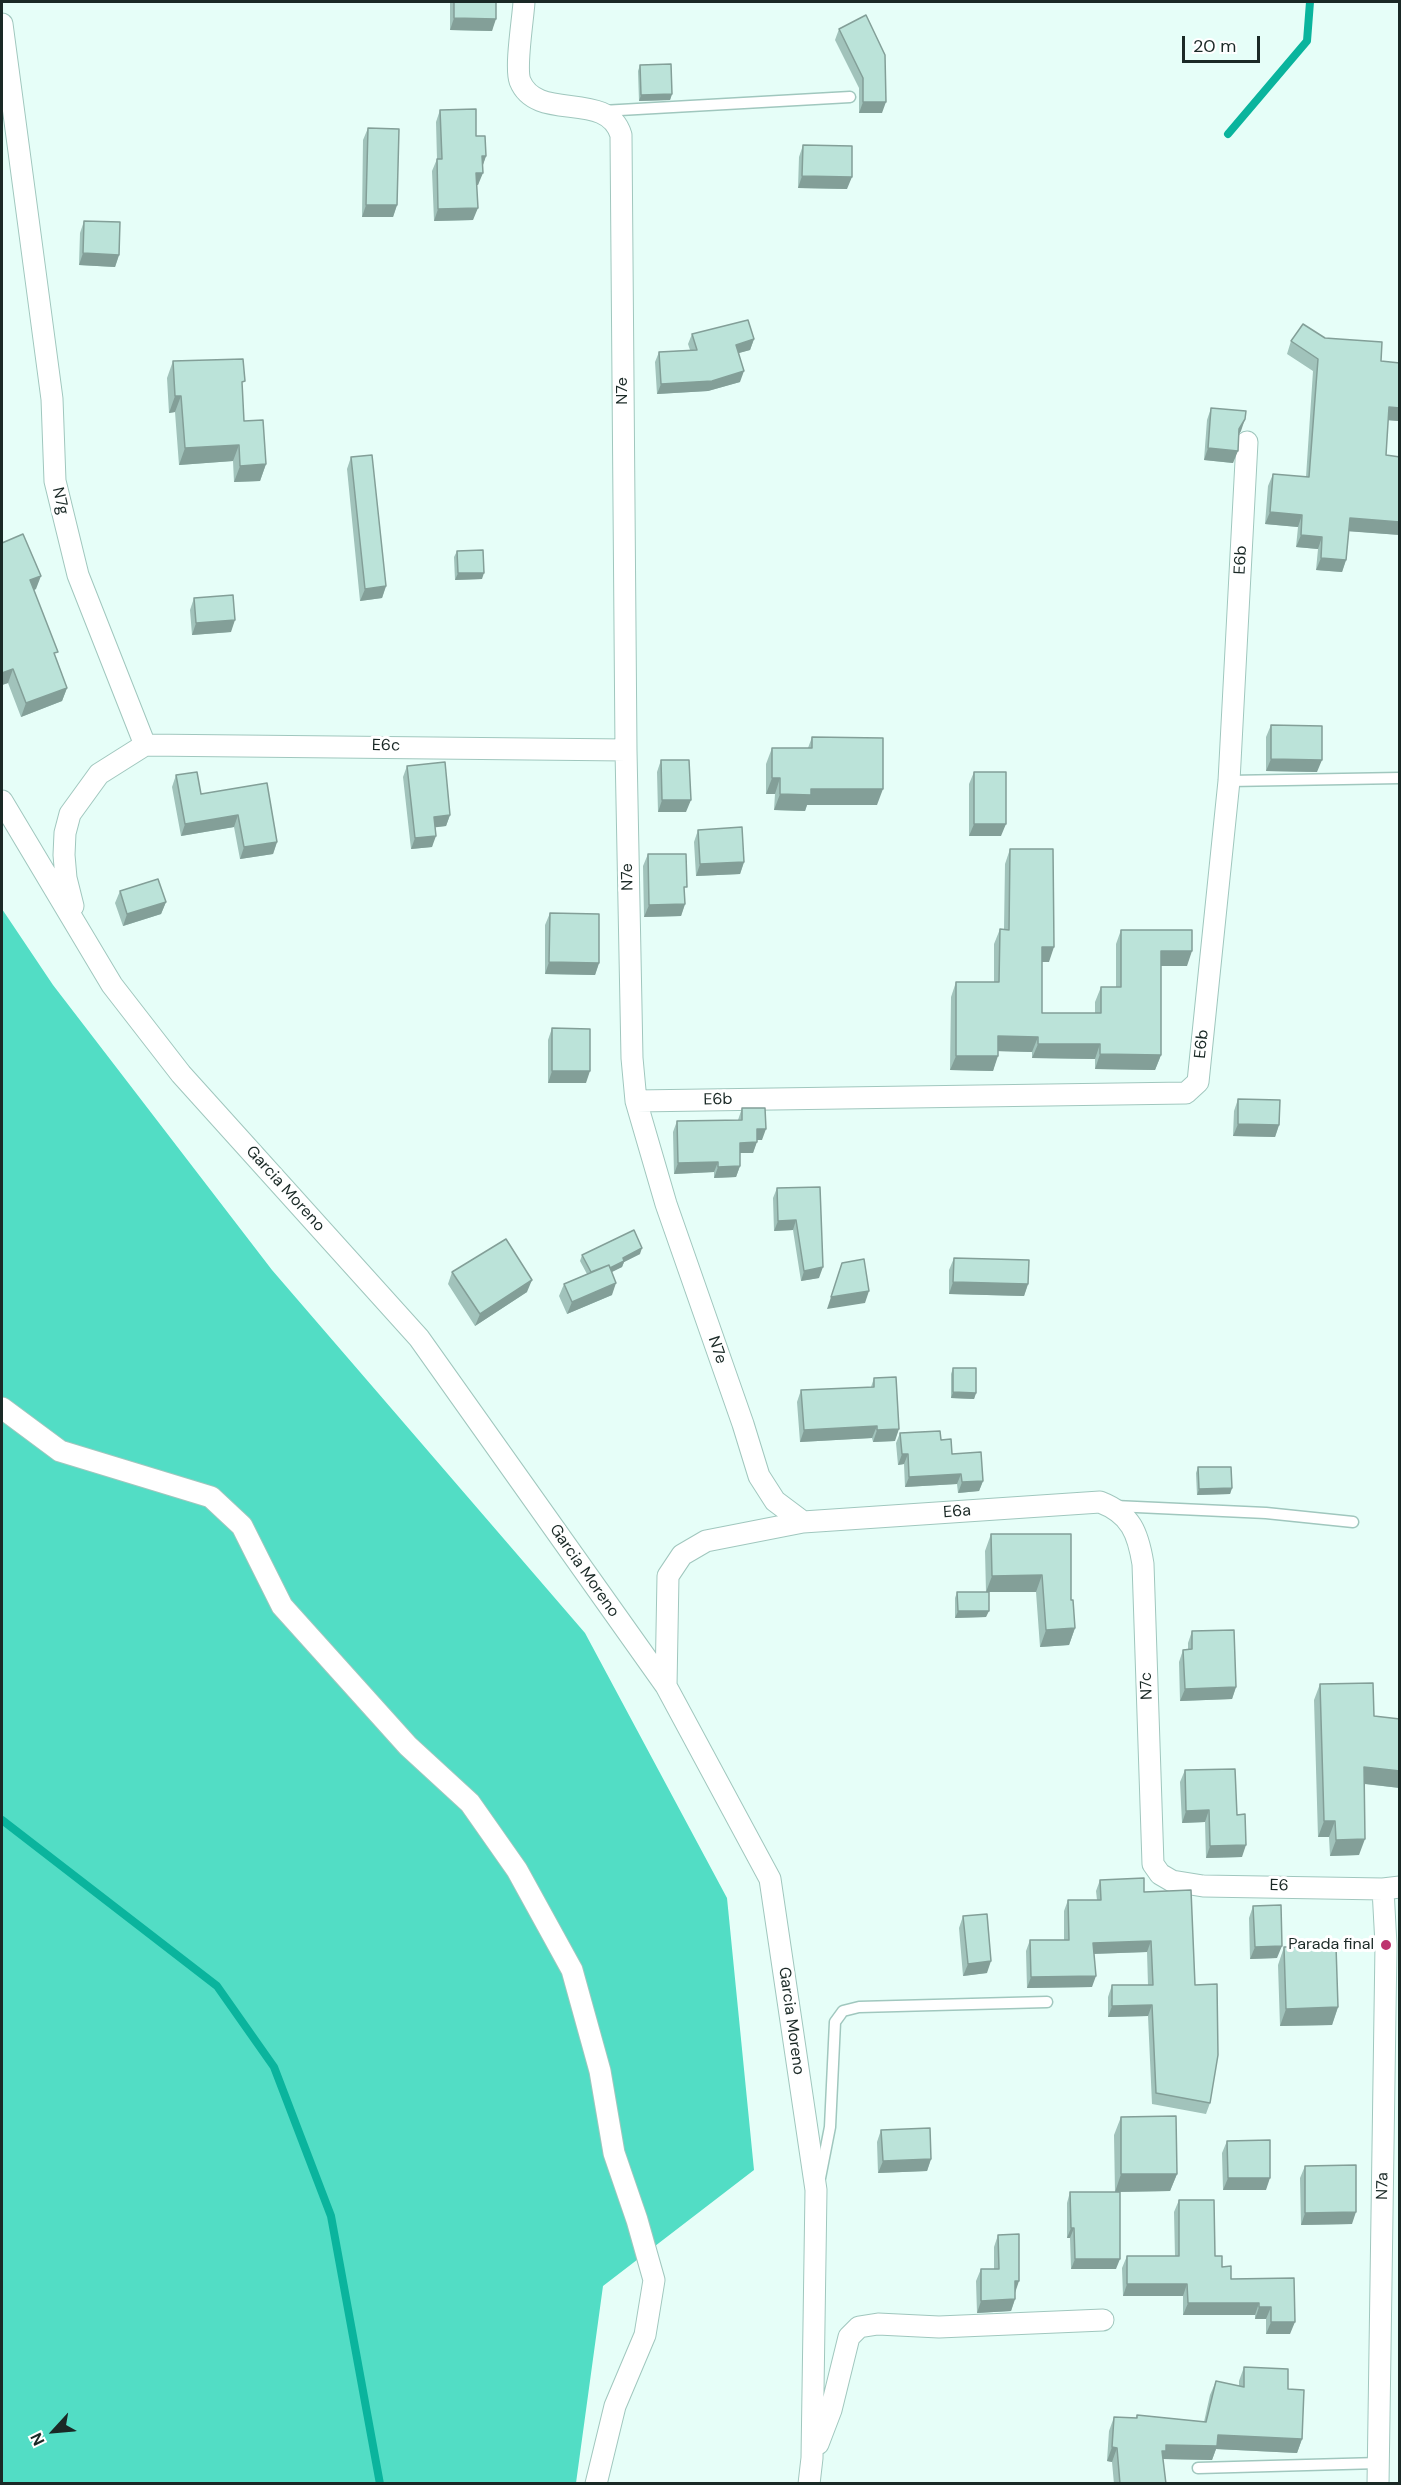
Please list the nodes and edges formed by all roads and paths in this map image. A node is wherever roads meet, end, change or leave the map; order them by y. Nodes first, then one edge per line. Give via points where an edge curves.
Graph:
1 (524, 2) edge
2 (2, 24) edge
3 (850, 97) dead end
4 (599, 111) junction
5 (1247, 442) dead end
6 (145, 745) junction
7 (626, 750) junction
8 (1400, 778) edge
9 (1229, 781) junction
10 (2, 801) edge
11 (79, 929) junction
12 (636, 1101) junction
13 (2, 1408) edge
14 (1111, 1506) junction
15 (803, 1522) junction
16 (1353, 1522) dead end
17 (666, 1686) junction
18 (1161, 1874) joint
19 (1391, 1888) edge
20 (1047, 2002) dead end
21 (816, 2190) junction
22 (1103, 2320) dead end
23 (812, 2458) junction
24 (1198, 2468) dead end
25 (1378, 2473) edge
26 (596, 2484) edge
27 (810, 2484) edge

1 - 4 street via 518,70 526,90 534,97 562,106
2 - 6 street, N7g via 52,399 55,481 78,575
3 - 4 lane
4 - 7 street, N7e via 614,119 621,135
5 - 9 street, E6b
6 - 7 street, E6c
6 - 11 street via 99,774 70,814 65,833 66,878
7 - 12 street, N7e
8 - 9 lane
9 - 12 street, E6b via 1198,1082 1186,1093
10 - 11 street, Garcia Moreno
11 - 17 street, Garcia Moreno via 112,985 181,1074 419,1338
12 - 15 street, N7e via 666,1204 759,1476 775,1501
13 - 26 street via 60,1451 211,1497 242,1526 282,1606 408,1746 470,1803 522,1880 572,1970 600,2071 614,2153 654,2280 645,2335 615,2406
14 - 15 street, E6a via 1100,1502
14 - 16 lane via 1266,1513
14 - 18 street, N7c via 1132,1526 1143,1564 1153,1864
15 - 17 street via 706,1541 682,1555 668,1576
17 - 21 street, Garcia Moreno via 770,1879
18 - 19 street, E6 via 1172,1881 1203,1886
19 - 25 street, N7a via 1386,1945
20 - 21 lane via 859,2007 843,2011 835,2022 830,2127
21 - 23 street, Garcia Moreno
22 - 23 street via 859,2327 849,2337 831,2410
23 - 27 street, Garcia Moreno
24 - 25 lane

